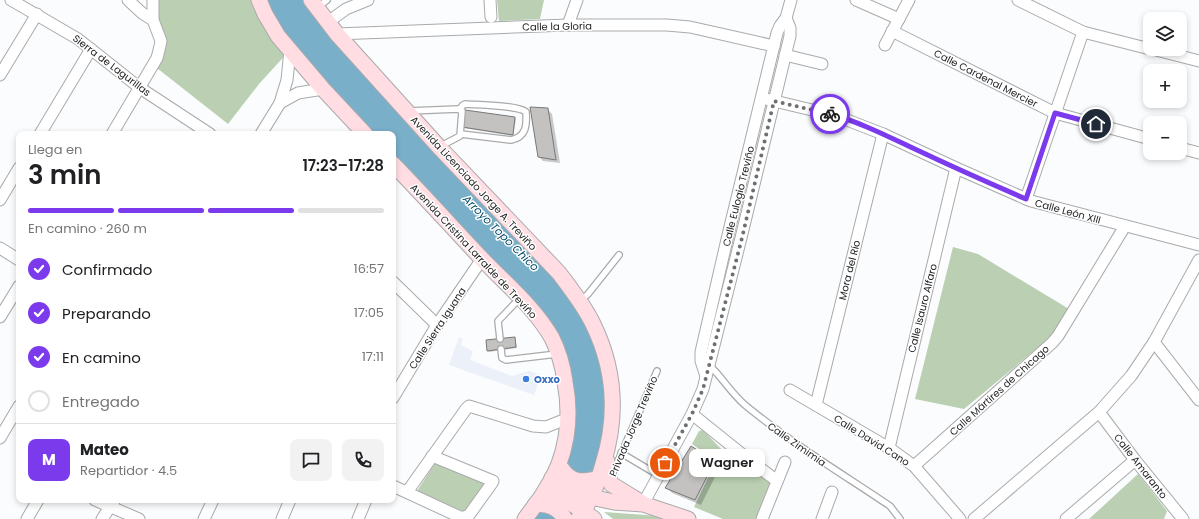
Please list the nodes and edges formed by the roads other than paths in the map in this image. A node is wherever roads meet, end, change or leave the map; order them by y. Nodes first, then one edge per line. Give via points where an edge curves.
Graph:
1 (11, 0) edge
2 (128, 0) edge
3 (153, 0) edge
4 (258, 0) edge
5 (368, 0) edge
6 (490, 0) edge
7 (577, 0) edge
8 (791, 0) edge
9 (856, 0) edge
10 (909, 0) edge
11 (1018, 0) edge
12 (316, 2) edge
13 (37, 14) junction
14 (491, 17) dead end
15 (786, 18) junction
16 (899, 19) junction
17 (153, 20) junction
18 (328, 22) junction
19 (568, 25) junction
20 (892, 31) junction
21 (1083, 32) junction
22 (337, 34) junction
23 (885, 45) dead end
24 (774, 46) junction
25 (1143, 47) edge
26 (91, 49) junction
27 (290, 50) junction
28 (786, 55) junction
29 (1179, 56) edge
30 (1199, 61) edge
31 (822, 64) dead end
32 (0, 75) edge
33 (140, 88) junction
34 (323, 89) junction
35 (762, 98) junction
36 (774, 101) junction
37 (280, 103) junction
38 (460, 109) junction
39 (407, 111) junction
40 (1055, 113) junction
41 (194, 124) junction
42 (42, 131) edge
43 (114, 131) edge
44 (190, 131) edge
45 (205, 131) edge
46 (263, 131) edge
47 (362, 131) edge
48 (461, 134) junction
49 (883, 134) junction
50 (1143, 137) edge
51 (439, 147) junction
52 (1187, 150) edge
53 (1199, 153) edge
54 (396, 167) edge
55 (956, 168) junction
56 (16, 173) edge
57 (1026, 199) junction
58 (0, 200) edge
59 (1124, 226) junction
60 (728, 235) junction
61 (742, 238) junction
62 (1199, 245) edge
63 (0, 248) edge
64 (619, 255) dead end
65 (16, 258) edge
66 (482, 258) junction
67 (1199, 261) edge
68 (396, 285) edge
69 (16, 291) edge
70 (520, 297) junction
71 (579, 301) junction
72 (0, 317) edge
73 (437, 325) junction
74 (500, 339) dead end
75 (1154, 342) junction
76 (501, 349) dead end
77 (559, 354) junction
78 (705, 363) junction
79 (563, 369) junction
80 (657, 371) dead end
81 (790, 390) dead end
82 (396, 393) edge
83 (1199, 400) edge
84 (816, 405) junction
85 (16, 411) edge
86 (1099, 412) junction
87 (692, 414) junction
88 (561, 421) junction
89 (0, 438) edge
90 (889, 448) junction
91 (614, 452) junction
92 (432, 456) junction
93 (1135, 460) junction
94 (785, 462) dead end
95 (914, 466) junction
96 (658, 475) junction
97 (555, 479) junction
98 (777, 481) junction
99 (396, 487) edge
100 (407, 492) junction
101 (832, 492) dead end
102 (589, 499) edge
103 (36, 503) edge
104 (112, 503) edge
105 (212, 503) edge
106 (289, 503) edge
107 (365, 503) edge
108 (643, 504) junction
109 (538, 505) junction
110 (443, 515) edge
111 (1178, 517) edge
112 (26, 519) edge
113 (102, 519) edge
114 (139, 519) edge
115 (204, 519) edge
116 (282, 519) edge
117 (358, 519) edge
118 (513, 519) edge
119 (525, 519) edge
120 (565, 519) edge
121 (688, 519) edge
122 (762, 519) edge
123 (822, 519) edge
124 (900, 519) edge
125 (960, 519) edge
126 (974, 519) edge
127 (1066, 519) edge

1 - 13 street, Sierra de Lagurillas
2 - 17 street via 142,14
3 - 17 street
4 - 27 main road via 278,36
5 - 18 street via 346,9
6 - 14 street
7 - 19 street
8 - 15 street, Calle Eulogio Treviño
9 - 16 street
10 - 16 street
11 - 21 street
12 - 18 main road, Avenida Licenciado Jorge A. Treviño
13 - 26 street, Sierra de Lagurillas via 78,38
13 - 32 street
15 - 24 street, Calle Eulogio Treviño via 778,29
15 - 28 street, Calle Eulogio Treviño via 790,32
16 - 20 street
17 - 33 street via 160,36 160,46 157,58
18 - 22 main road, Avenida Licenciado Jorge A. Treviño
19 - 22 street, Calle la Gloria
19 - 24 street, Calle la Gloria via 682,26
20 - 23 street
20 - 40 street, Calle Cardenal Mercier
21 - 25 street
21 - 40 street
22 - 39 main road, Avenida Licenciado Jorge A. Treviño
24 - 35 street, Calle Eulogio Treviño
26 - 33 street, Sierra de Lagurillas
26 - 42 street
27 - 34 main road
27 - 37 street via 287,80
28 - 31 street
28 - 36 street, Calle Eulogio Treviño
29 - 30 street
33 - 41 street, Sierra de Lagurillas
33 - 43 street
34 - 37 street via 298,93
34 - 47 main road
35 - 36 street, Calle León XIII
35 - 60 street, Calle Eulogio Treviño
36 - 49 street, Calle León XIII via 833,115
36 - 61 street, Calle Eulogio Treviño
37 - 46 street
38 - 39 lane
38 - 48 lane via 463,112
38 - 48 lane via 466,104 500,106 522,109 526,112 526,124 523,134 518,139
39 - 51 main road, Avenida Licenciado Jorge A. Treviño
40 - 50 street, Calle Cardenal Mercier
40 - 57 street
41 - 44 street
41 - 45 street, Sierra de Lagurillas
48 - 51 lane via 460,137
49 - 55 street, Calle León XIII
49 - 84 street, Mora del Río
51 - 71 main road, Avenida Licenciado Jorge A. Treviño via 559,273
52 - 53 street
54 - 66 main road, Avenida Cristina Larralde de Treviño
55 - 57 street, Calle León XIII
55 - 90 street, Calle Isauro Alfaro
56 - 58 street
57 - 59 street, Calle León XIII
59 - 62 street, Calle León XIII
59 - 95 street, Calle Mártires de Chicago via 1052,343
60 - 61 street
60 - 78 street, Calle Eulogio Treviño via 701,352
61 - 78 street, Calle Eulogio Treviño
63 - 65 street
64 - 71 lane via 588,294
66 - 70 main road, Avenida Cristina Larralde de Treviño
66 - 73 street, Calle Sierra Iguana
67 - 75 street
68 - 73 street
69 - 72 street
70 - 74 lane via 498,321
70 - 77 main road, Avenida Cristina Larralde de Treviño via 552,338
71 - 91 main road, Avenida Licenciado Jorge A. Treviño via 593,323 602,346 612,389
73 - 82 street, Calle Sierra Iguana
75 - 83 street
75 - 86 street via 1131,376
76 - 77 lane via 503,359 506,360
77 - 79 main road, Avenida Cristina Larralde de Treviño
78 - 87 street, Calle Eulogio Treviño via 703,389
78 - 124 lane, Calle Zimimia via 750,409 790,440 890,506
79 - 88 main road
79 - 97 main road, Avenida Cristina Larralde de Treviño via 568,396 568,418 565,445
80 - 91 lane, Privada Jorge Treviño
81 - 84 street, Calle David Cano
84 - 90 street, Calle David Cano
85 - 89 street
86 - 93 street, Calle Amaranto
86 - 126 street
87 - 96 street, Calle Eulogio Treviño
87 - 98 street
88 - 92 street via 546,427 532,426 469,406
88 - 118 main road via 549,469
90 - 95 street, Calle David Cano
91 - 96 lane
91 - 102 main road, Avenida Licenciado Jorge A. Treviño via 607,472
92 - 100 street
92 - 110 street via 493,481 467,517
93 - 111 street, Calle Amaranto
93 - 127 street
94 - 98 street
95 - 125 street, Calle David Cano
96 - 108 street, Calle Eulogio Treviño
97 - 102 main road
97 - 109 main road, Avenida Cristina Larralde de Treviño
98 - 122 street
99 - 100 street
100 - 110 street
101 - 123 street
102 - 108 main road
102 - 108 main road via 611,484
103 - 112 street
104 - 113 street
104 - 114 street
105 - 115 street
106 - 116 street
107 - 117 street
108 - 121 main road
109 - 119 main road, Avenida Cristina Larralde de Treviño
109 - 120 main road via 552,507

